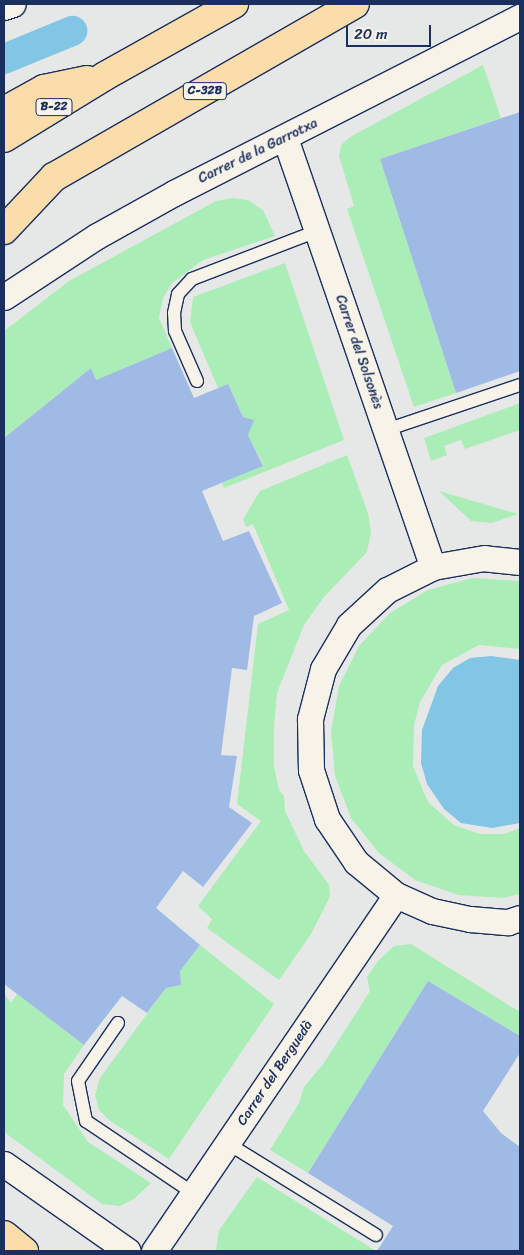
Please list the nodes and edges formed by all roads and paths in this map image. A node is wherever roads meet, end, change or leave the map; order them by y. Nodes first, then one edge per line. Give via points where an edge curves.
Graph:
1 (13, 4) edge
2 (234, 4) edge
3 (355, 4) edge
4 (4, 7) edge
5 (520, 17) edge
6 (105, 76) junction
7 (4, 111) edge
8 (4, 138) edge
9 (285, 138) junction
10 (54, 177) junction
11 (4, 206) edge
12 (4, 230) edge
13 (317, 232) junction
14 (4, 297) edge
15 (197, 381) dead end
16 (520, 385) edge
17 (386, 430) junction
18 (520, 562) edge
19 (433, 567) junction
20 (396, 895) junction
21 (516, 925) edge
22 (118, 1023) dead end
23 (227, 1143) junction
24 (4, 1164) edge
25 (193, 1193) junction
26 (376, 1235) dead end
27 (4, 1236) edge
28 (24, 1251) edge
29 (128, 1251) edge
30 (154, 1251) edge

1 - 4 street
2 - 6 highway
3 - 10 highway, C-32B
5 - 9 street, Carrer de la Garrotxa
6 - 7 highway via 44,89
6 - 8 highway, B-22
9 - 13 street, Carrer del Solsonès
9 - 14 street, Carrer de la Garrotxa via 97,236
10 - 11 highway
10 - 12 highway
13 - 15 lane via 192,279 178,294 175,331
13 - 17 street, Carrer del Solsonès
16 - 17 lane
17 - 19 street, Carrer del Solsonès
18 - 19 street via 484,558
19 - 20 street via 387,590 349,625 323,669 310,719 311,770 327,819 356,862
20 - 21 street via 432,911 470,920
20 - 23 street, Carrer del Berguedà
22 - 25 lane via 78,1081 86,1121
23 - 25 street, Carrer del Berguedà
23 - 26 lane
24 - 29 street
25 - 30 street, Carrer del Berguedà
27 - 28 highway

